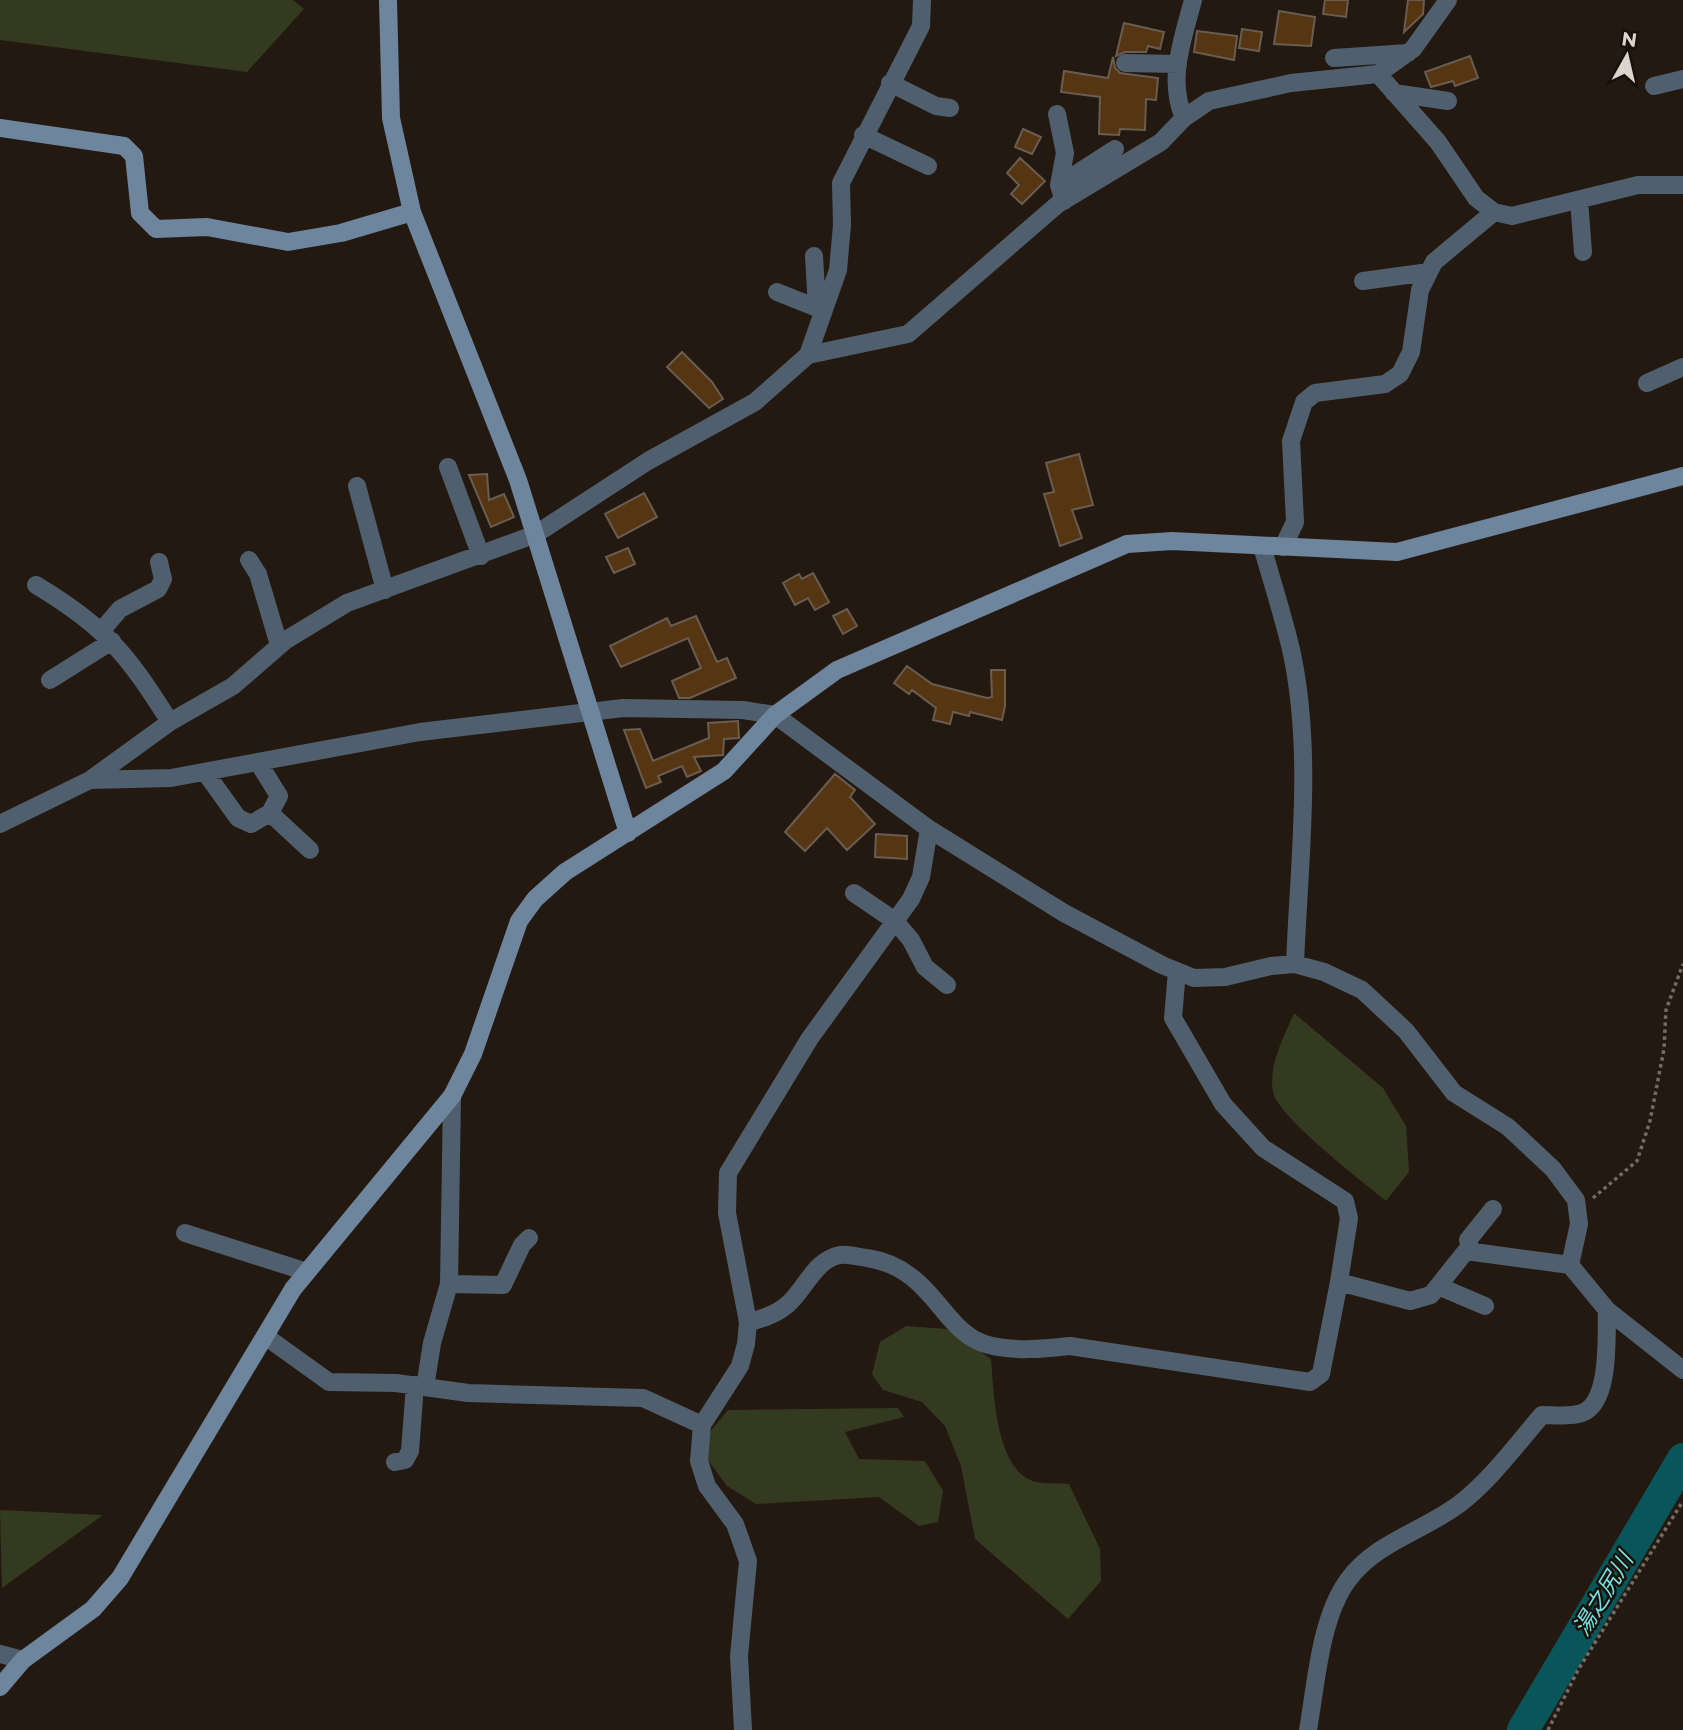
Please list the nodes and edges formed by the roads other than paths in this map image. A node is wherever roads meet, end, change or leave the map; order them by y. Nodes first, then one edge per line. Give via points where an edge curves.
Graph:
1 (388, 0) edge
2 (922, 0) edge
3 (1193, 0) edge
4 (1448, 0) edge
5 (1408, 53) junction
6 (1335, 58) dead end
7 (1125, 63) dead end
8 (1178, 64) junction
9 (1378, 74) junction
10 (1683, 79) edge
11 (890, 83) junction
12 (1654, 86) dead end
13 (1394, 93) junction
14 (1448, 102) dead end
15 (950, 108) dead end
16 (1057, 114) dead end
17 (1184, 118) junction
18 (0, 128) edge
19 (863, 135) junction
20 (1115, 149) dead end
21 (928, 166) dead end
22 (1683, 186) edge
23 (1062, 193) junction
24 (1579, 200) junction
25 (412, 212) junction
26 (1494, 212) junction
27 (1583, 252) dead end
28 (814, 256) dead end
29 (1429, 272) junction
30 (1363, 281) dead end
31 (777, 292) dead end
32 (820, 310) junction
33 (808, 355) junction
34 (1683, 367) edge
35 (1647, 383) dead end
36 (448, 467) dead end
37 (1683, 476) edge
38 (356, 486) dead end
39 (536, 534) junction
40 (1262, 546) junction
41 (1283, 547) junction
42 (481, 556) junction
43 (249, 560) dead end
44 (159, 562) dead end
45 (36, 585) dead end
46 (385, 590) junction
47 (107, 635) junction
48 (279, 645) junction
49 (50, 680) dead end
50 (589, 712) junction
51 (775, 715) junction
52 (170, 722) junction
53 (258, 762) junction
54 (205, 772) junction
55 (90, 780) junction
56 (270, 813) junction
57 (0, 824) edge
58 (929, 829) junction
59 (628, 832) junction
60 (310, 850) dead end
61 (854, 893) dead end
62 (895, 921) junction
63 (1296, 964) junction
64 (1177, 971) junction
65 (947, 985) dead end
66 (452, 1096) junction
67 (1493, 1209) dead end
68 (185, 1233) dead end
69 (529, 1238) dead end
70 (1471, 1251) junction
71 (1570, 1265) junction
72 (307, 1272) junction
73 (1339, 1282) junction
74 (449, 1284) junction
75 (1438, 1286) junction
76 (1485, 1306) dead end
77 (1607, 1310) junction
78 (748, 1322) junction
79 (265, 1336) junction
80 (1683, 1370) edge
81 (420, 1386) junction
82 (702, 1425) junction
83 (395, 1462) dead end
84 (0, 1654) edge
85 (23, 1660) junction
86 (0, 1687) edge
87 (743, 1730) edge
88 (1308, 1730) edge

1 - 25 street via 391,118
2 - 11 street via 920,26
3 - 8 street
4 - 5 street
5 - 6 street
5 - 9 street
7 - 8 street
8 - 17 street via 1177,103
9 - 13 street
9 - 17 street via 1291,83 1209,101
10 - 12 street
11 - 15 street via 936,106
11 - 19 street
13 - 14 street
13 - 26 street via 1437,142 1476,198
16 - 23 street via 1065,153
17 - 23 street via 1161,142
18 - 25 street via 124,146 134,156 140,214 156,229 207,227 288,243
19 - 21 street
19 - 32 street via 841,183 838,270
20 - 23 street
22 - 24 street via 1638,185
23 - 33 street via 908,334
24 - 26 street via 1512,216
24 - 27 street
25 - 39 street via 519,480
26 - 29 street via 1434,262
28 - 32 street
29 - 30 street
29 - 41 street via 1419,290 1411,352 1400,374 1385,384 1314,393 1304,401 1291,441 1295,522
31 - 32 street
32 - 33 street
33 - 39 street via 755,402 648,461
34 - 35 street
36 - 42 street
37 - 41 street via 1397,551
38 - 46 street
39 - 42 street
39 - 50 street
40 - 41 street
40 - 51 street via 1172,541 1126,544 837,670
40 - 63 street via 1292,654 1298,700 1303,771
42 - 46 street
43 - 48 street via 258,574
44 - 47 street via 163,579 158,589 120,609
45 - 47 street
46 - 48 street via 346,603
47 - 49 street
47 - 52 street via 132,662
48 - 52 street via 233,686
50 - 51 street via 689,708
50 - 53 street via 420,732
50 - 59 street
51 - 58 street
51 - 59 street via 724,771
52 - 55 street
53 - 54 street
53 - 56 street via 279,796
54 - 55 street via 171,778
54 - 56 street via 238,818 251,824
55 - 57 street
56 - 60 street
58 - 62 street via 921,877
58 - 64 street via 1064,913
59 - 66 street via 565,872 519,921 473,1054
61 - 62 street
62 - 65 street via 925,967
62 - 78 street via 810,1038 728,1174 727,1213
63 - 64 street via 1225,978 1194,978
63 - 71 street via 1362,990 1406,1031 1454,1093 1508,1127 1553,1169 1576,1200 1578,1211
64 - 73 street via 1173,1018 1223,1104 1263,1149 1345,1201 1349,1218
66 - 72 street
66 - 74 street
67 - 70 street via 1468,1240
68 - 72 street
69 - 74 street via 503,1285
70 - 71 street
70 - 75 street via 1466,1251
71 - 77 street
72 - 79 street
73 - 75 street via 1410,1301 1431,1295
73 - 78 street via 1321,1374 1310,1382 1070,1346 1039,1350 986,1344 967,1335 926,1288 889,1262 841,1255 820,1265 788,1305 767,1318
74 - 81 street
75 - 76 street
77 - 80 street
77 - 88 street via 1598,1400 1582,1413 1542,1415 1457,1505 1368,1556 1347,1581 1334,1606 1318,1667
78 - 82 street via 740,1366
79 - 81 street via 329,1382
79 - 85 street via 120,1578 93,1609
81 - 82 street via 468,1393 643,1398
81 - 83 street via 410,1451 405,1460
82 - 87 street via 699,1461 707,1486 735,1524 748,1561 739,1656
84 - 85 street
85 - 86 street

